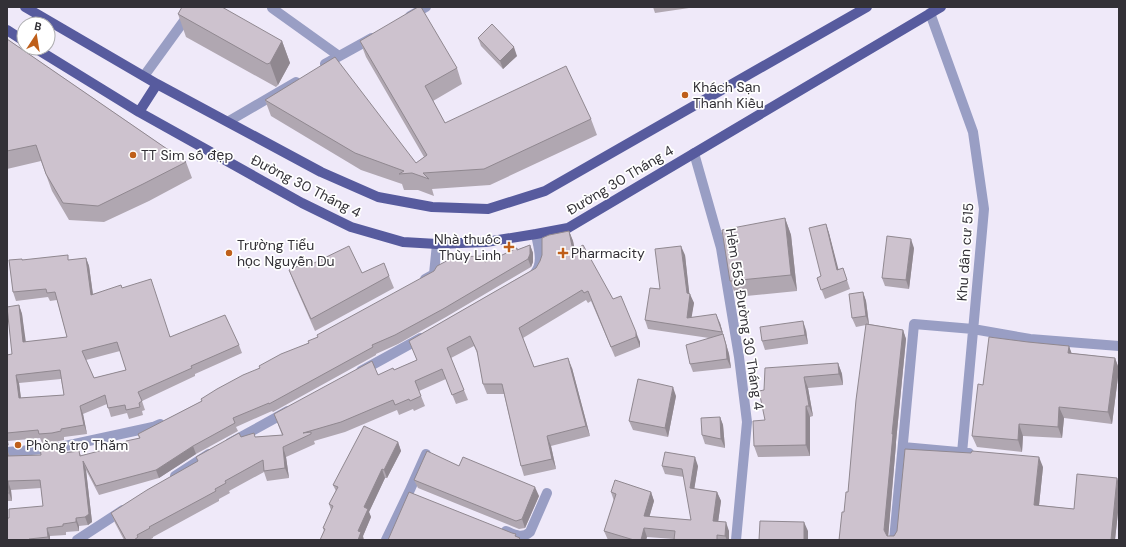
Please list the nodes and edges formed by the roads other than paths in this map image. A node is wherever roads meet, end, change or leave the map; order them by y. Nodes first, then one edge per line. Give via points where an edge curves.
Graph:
1 (25, 7) edge
2 (194, 7) edge
3 (426, 7) edge
4 (867, 7) edge
5 (941, 7) edge
6 (272, 8) dead end
7 (930, 13) junction
8 (400, 22) edge
9 (7, 30) edge
10 (379, 34) edge
11 (16, 36) edge
12 (48, 56) edge
13 (339, 56) junction
14 (320, 68) edge
15 (307, 75) edge
16 (144, 76) junction
17 (157, 84) junction
18 (139, 112) junction
19 (229, 121) junction
20 (694, 153) junction
21 (536, 234) junction
22 (437, 244) junction
23 (529, 276) edge
24 (413, 285) edge
25 (973, 329) junction
26 (428, 334) edge
27 (1119, 346) edge
28 (352, 376) edge
29 (296, 407) edge
30 (167, 420) edge
31 (903, 446) junction
32 (7, 452) edge
33 (962, 453) junction
34 (426, 454) edge
35 (977, 454) edge
36 (167, 481) edge
37 (547, 493) dead end
38 (128, 506) edge
39 (496, 528) edge
40 (77, 540) edge
41 (386, 540) edge
42 (736, 540) edge
43 (894, 540) edge

1 - 16 main road, Đường 30 Tháng 4
2 - 16 street
3 - 8 street
4 - 19 main road, Đường 30 Tháng 4 via 545,191 488,209 432,207 378,197 321,172
5 - 7 main road, Đường 30 Tháng 4
6 - 13 street
7 - 20 main road, Đường 30 Tháng 4
7 - 25 street, Khu dân cư 515 via 973,132 984,209
9 - 11 main road
10 - 13 street
12 - 18 main road, Đường 30 Tháng 4
13 - 14 street
15 - 19 street
16 - 17 main road, Đường 30 Tháng 4
17 - 18 main road
17 - 19 main road, Đường 30 Tháng 4
18 - 22 main road, Đường 30 Tháng 4 via 302,203 351,227 403,242
20 - 21 main road, Đường 30 Tháng 4 via 568,228
20 - 42 street, Hẻm 553 Đường 30 Tháng 4 via 722,248 748,422
21 - 22 main road, Đường 30 Tháng 4 via 486,242
21 - 23 street via 539,268
22 - 24 street via 434,274
25 - 27 street via 1030,339
25 - 31 street via 914,324
25 - 33 street, Khu dân cư 515
26 - 28 street
29 - 36 street via 199,460
30 - 32 street via 153,427 56,448
31 - 33 street
31 - 43 street
33 - 35 street
34 - 41 street via 413,494
37 - 39 street via 530,532 526,535 518,536
38 - 40 street

